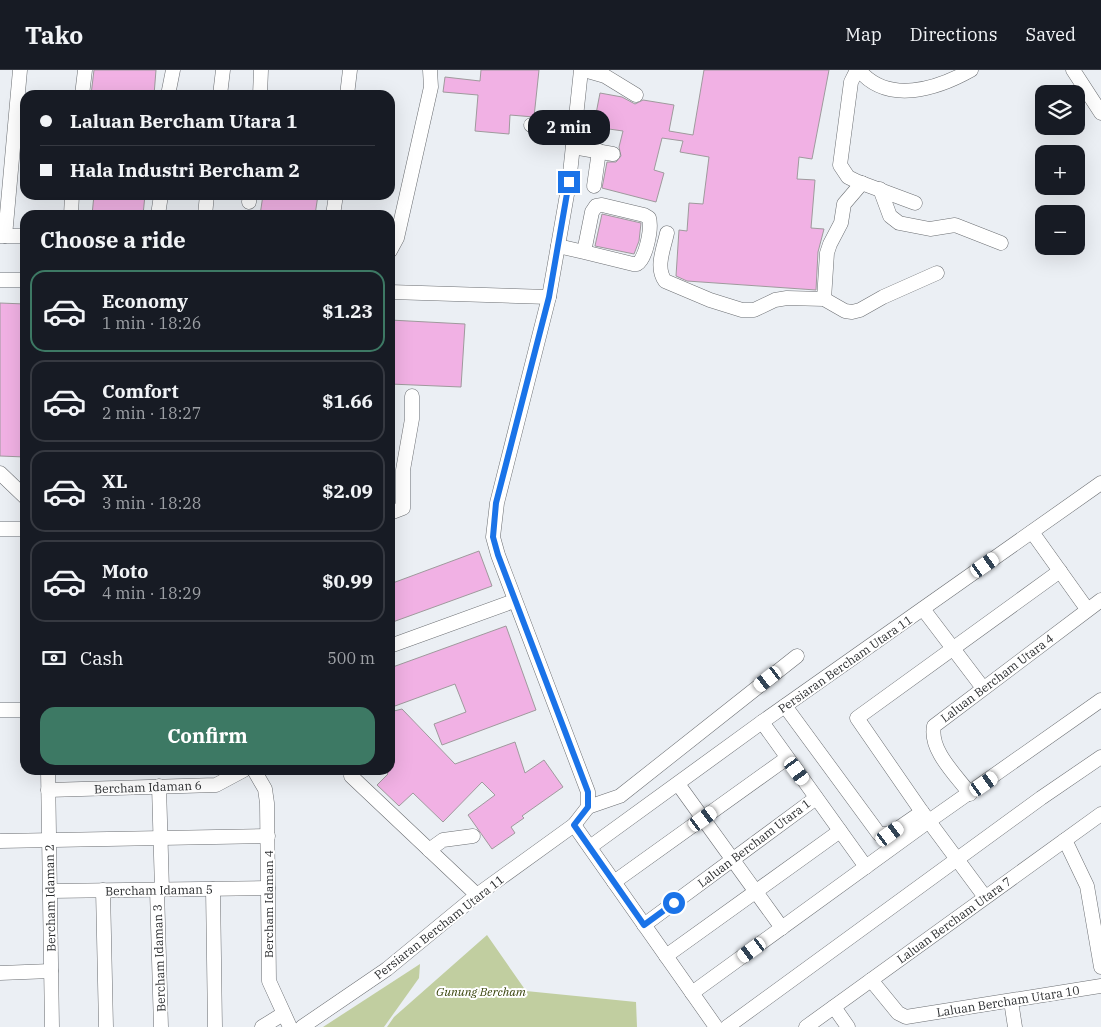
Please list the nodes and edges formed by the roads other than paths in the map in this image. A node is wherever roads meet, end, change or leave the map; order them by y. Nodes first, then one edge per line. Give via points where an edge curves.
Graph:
1 (20, 70) edge
2 (84, 70) edge
3 (172, 70) edge
4 (223, 70) edge
5 (261, 70) edge
6 (350, 70) edge
7 (430, 70) edge
8 (582, 70) edge
9 (858, 70) edge
10 (971, 70) edge
11 (1073, 70) edge
12 (82, 90) edge
13 (169, 90) edge
14 (221, 90) edge
15 (260, 90) edge
16 (348, 90) edge
17 (636, 95) dead end
18 (1101, 113) edge
19 (531, 126) dead end
20 (575, 130) junction
21 (573, 147) junction
22 (862, 183) junction
23 (594, 186) dead end
24 (880, 190) junction
25 (915, 203) dead end
26 (667, 233) dead end
27 (3, 236) edge
28 (20, 236) edge
29 (395, 242) edge
30 (1001, 243) dead end
31 (558, 246) junction
32 (584, 252) junction
33 (937, 273) dead end
34 (0, 280) edge
35 (20, 280) edge
36 (395, 292) edge
37 (549, 297) junction
38 (824, 299) junction
39 (412, 396) dead end
40 (0, 473) edge
41 (1101, 483) edge
42 (20, 492) edge
43 (395, 511) edge
44 (20, 529) edge
45 (0, 530) edge
46 (1032, 532) junction
47 (1060, 571) junction
48 (1101, 600) edge
49 (514, 601) junction
50 (923, 609) junction
51 (1087, 609) junction
52 (395, 644) edge
53 (953, 649) junction
54 (797, 656) dead end
55 (983, 688) junction
56 (1101, 700) edge
57 (785, 706) junction
58 (0, 710) edge
59 (20, 710) edge
60 (762, 722) junction
61 (1101, 757) edge
62 (787, 758) junction
63 (48, 775) edge
64 (235, 775) edge
65 (257, 775) edge
66 (351, 776) dead end
67 (678, 784) junction
68 (159, 786) junction
69 (48, 790) junction
70 (970, 794) junction
71 (816, 798) junction
72 (588, 807) junction
73 (1101, 814) edge
74 (925, 816) junction
75 (703, 819) junction
76 (574, 825) junction
77 (840, 831) junction
78 (268, 836) junction
79 (473, 836) dead end
80 (161, 838) junction
81 (49, 840) junction
82 (1065, 840) junction
83 (0, 841) edge
84 (590, 848) junction
85 (429, 850) junction
86 (732, 860) junction
87 (957, 860) junction
88 (866, 867) junction
89 (614, 882) junction
90 (268, 888) junction
91 (213, 889) junction
92 (103, 890) junction
93 (159, 890) junction
94 (50, 891) junction
95 (756, 891) junction
96 (477, 895) junction
97 (985, 897) junction
98 (1096, 900) edge
99 (644, 925) junction
100 (782, 928) junction
101 (666, 956) junction
102 (1101, 967) edge
103 (51, 971) junction
104 (0, 973) edge
105 (871, 980) junction
106 (1101, 986) edge
107 (692, 993) junction
108 (1011, 1001) junction
109 (834, 1007) junction
110 (283, 1014) junction
111 (52, 1027) edge
112 (106, 1027) edge
113 (161, 1027) edge
114 (214, 1027) edge
115 (262, 1027) edge
116 (290, 1027) edge
117 (302, 1027) edge
118 (716, 1027) edge
119 (726, 1027) edge
120 (806, 1027) edge
121 (848, 1027) edge
122 (1015, 1027) edge

1 - 27 street
2 - 12 street
3 - 13 street
4 - 14 street
5 - 15 street
6 - 16 street
7 - 29 street via 429,97
8 - 17 street via 605,76
8 - 20 street
9 - 10 street via 879,86 900,91 933,88
9 - 22 street via 851,82 839,158 848,177
11 - 18 street
19 - 20 street
20 - 21 street
21 - 23 street via 606,152
21 - 31 street
22 - 24 street
22 - 38 street via 844,204 841,223 827,252
24 - 25 street
24 - 30 street via 890,216 899,222 935,229 955,225
26 - 38 street via 660,270 661,276 670,284 742,310 754,310 787,298
27 - 28 street
31 - 32 street
31 - 37 street
32 - 32 street via 640,263 649,232 649,218 596,206
33 - 38 street via 860,310 845,310
34 - 35 street
36 - 37 street
37 - 49 street via 493,522 495,546
39 - 43 street via 412,419 403,470 403,508
40 - 42 street
41 - 46 street, Persiaran Bercham Utara 11
44 - 45 street
46 - 47 street
46 - 50 street, Persiaran Bercham Utara 11
47 - 51 street
47 - 53 street
48 - 51 street, Laluan Bercham Utara 4
49 - 52 street
49 - 72 street via 588,792
50 - 53 street
50 - 57 street, Persiaran Bercham Utara 11
51 - 55 street, Laluan Bercham Utara 4
53 - 55 street
53 - 74 street via 857,718
54 - 72 street via 620,796
55 - 70 street, Laluan Bercham Utara 4 via 934,726 932,735 935,745
56 - 70 street
57 - 60 street, Persiaran Bercham Utara 11
57 - 74 street via 879,834 890,834
58 - 59 street
60 - 62 street
60 - 67 street, Persiaran Bercham Utara 11
61 - 87 street
62 - 71 street
62 - 75 street
63 - 69 street, Bercham Idaman 2
64 - 68 street, Bercham Idaman 6 via 216,785
65 - 78 street, Bercham Idaman 4 via 264,789
66 - 85 street
67 - 75 street
67 - 84 street, Persiaran Bercham Utara 11
68 - 69 street, Bercham Idaman 6
68 - 80 street, Bercham Idaman 3
69 - 81 street, Bercham Idaman 2
70 - 74 street
71 - 77 street
71 - 86 street, Laluan Bercham Utara 1
72 - 76 street, Persiaran Bercham Utara 11
73 - 82 street, Laluan Bercham Utara 7
74 - 87 street
74 - 88 street
75 - 86 street
75 - 89 street
76 - 84 street
76 - 96 street, Persiaran Bercham Utara 11
77 - 88 street
77 - 95 street
78 - 80 street
78 - 90 street, Bercham Idaman 4
79 - 85 street via 443,840
80 - 81 street
80 - 93 street, Bercham Idaman 3
81 - 83 street
81 - 94 street, Bercham Idaman 2
82 - 97 street, Laluan Bercham Utara 7
82 - 98 street
84 - 89 street
85 - 96 street
86 - 95 street
86 - 99 street, Laluan Bercham Utara 1
87 - 97 street
87 - 119 street
88 - 100 street
89 - 99 street
90 - 91 street, Bercham Idaman 5
90 - 110 street, Bercham Idaman 4 via 269,981
91 - 93 street, Bercham Idaman 5
91 - 114 street
92 - 93 street, Bercham Idaman 5
92 - 94 street, Bercham Idaman 5
92 - 112 street
93 - 113 street, Bercham Idaman 3
94 - 103 street, Bercham Idaman 2
95 - 100 street
95 - 101 street
96 - 117 street, Persiaran Bercham Utara 11 via 387,969
97 - 105 street, Laluan Bercham Utara 7
98 - 102 street
99 - 101 street
100 - 107 street
101 - 107 street
103 - 104 street
103 - 111 street, Bercham Idaman 2
105 - 108 street, Laluan Bercham Utara 10 via 898,1013 906,1017
105 - 109 street, Laluan Bercham Utara 7
106 - 108 street, Laluan Bercham Utara 10
107 - 118 street
108 - 122 street
109 - 120 street, Laluan Bercham Utara 7
109 - 121 street
110 - 115 street
110 - 116 street, Bercham Idaman 4

